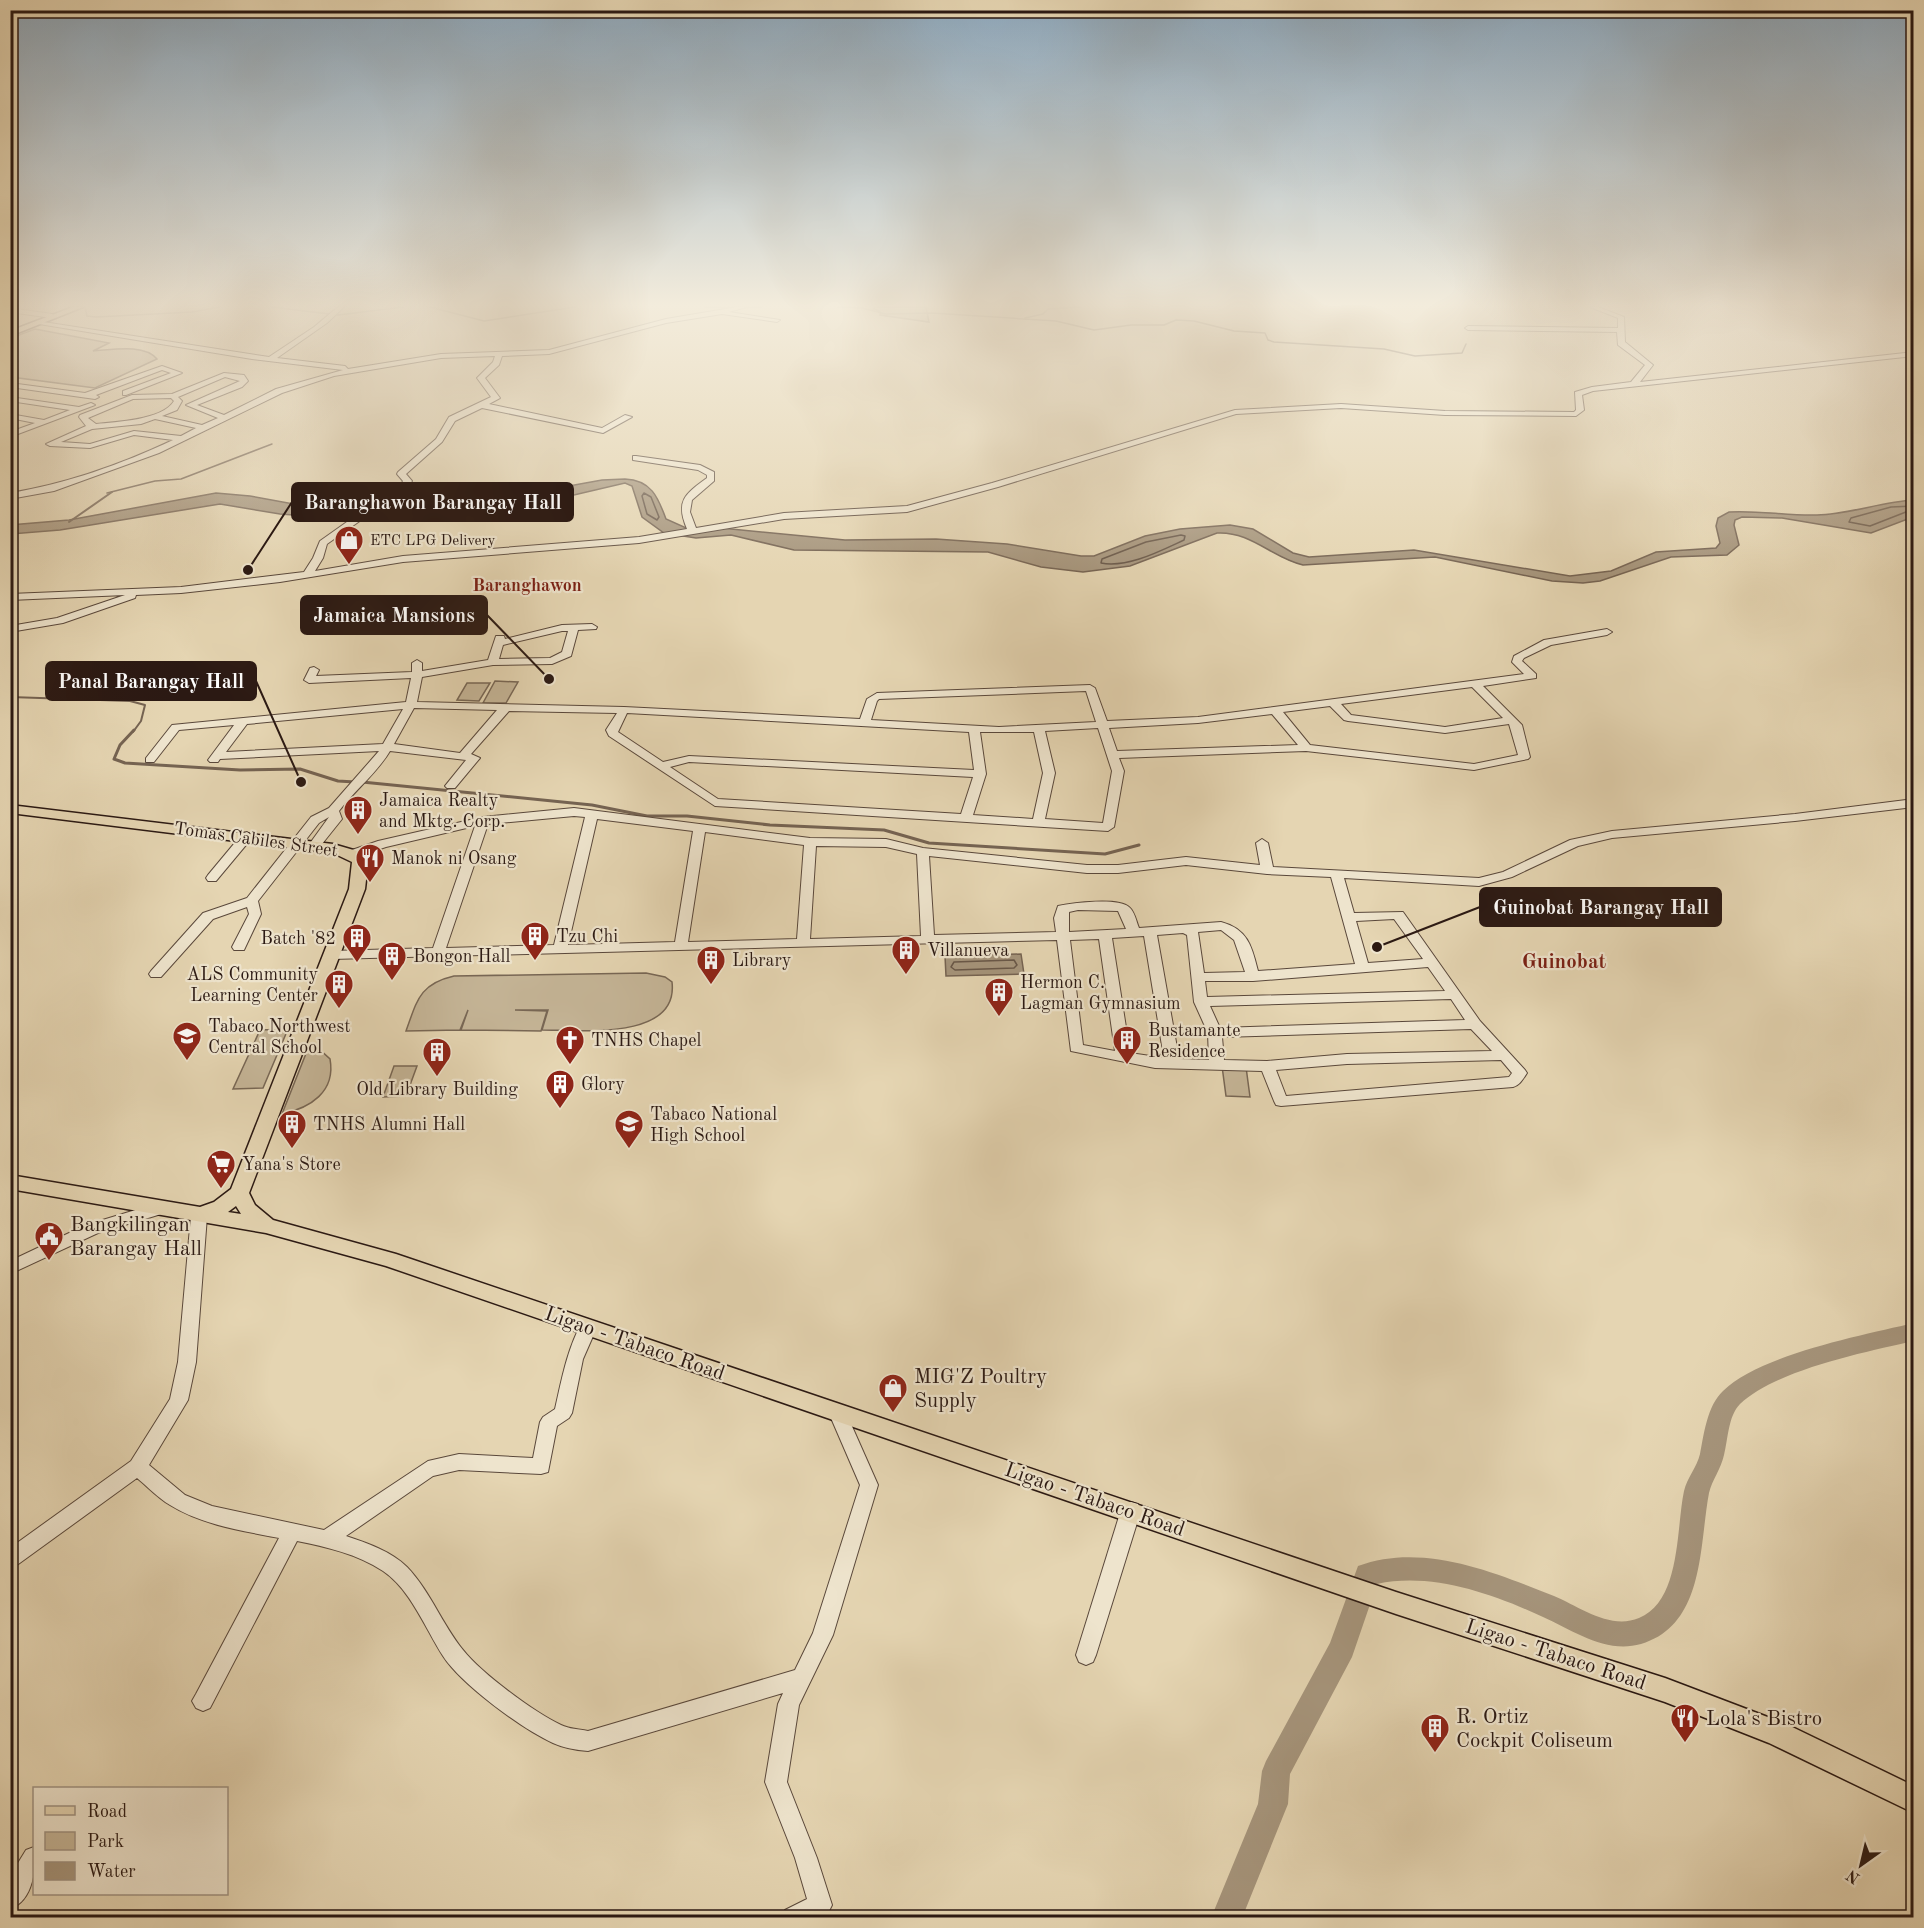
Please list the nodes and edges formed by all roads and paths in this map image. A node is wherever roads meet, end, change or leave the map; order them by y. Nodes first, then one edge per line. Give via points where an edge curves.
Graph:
1 (98, 397) edge
2 (114, 397) edge
3 (133, 397) edge
4 (174, 397) edge
5 (270, 397) edge
6 (497, 397) edge
7 (1578, 397) edge
8 (206, 398) edge
9 (10, 399) edge
10 (109, 399) junction
11 (177, 405) junction
12 (190, 405) junction
13 (481, 405) junction
14 (80, 409) junction
15 (93, 411) junction
16 (10, 416) edge
17 (158, 417) junction
18 (628, 417) dead end
19 (225, 418) junction
20 (45, 422) junction
21 (92, 426) junction
22 (204, 428) junction
23 (12, 434) edge
24 (67, 436) junction
25 (120, 437) junction
26 (182, 438) junction
27 (636, 458) dead end
28 (10, 487) edge
29 (24, 494) junction
30 (10, 496) edge
31 (689, 531) junction
32 (307, 575) junction
33 (143, 592) junction
34 (10, 597) edge
35 (592, 627) dead end
36 (574, 628) junction
37 (10, 629) edge
38 (1607, 632) dead end
39 (493, 662) junction
40 (417, 669) junction
41 (1474, 683) junction
42 (304, 690) dead end
43 (1333, 703) junction
44 (411, 705) junction
45 (507, 706) junction
46 (624, 710) junction
47 (1275, 710) junction
48 (1512, 720) junction
49 (243, 721) junction
50 (864, 723) junction
51 (1103, 725) junction
52 (1039, 729) junction
53 (974, 730) junction
54 (387, 747) junction
55 (1306, 748) junction
56 (1113, 755) junction
57 (462, 757) junction
58 (150, 760) dead end
59 (660, 766) junction
60 (980, 774) junction
61 (451, 786) dead end
62 (1914, 803) edge
63 (10, 809) edge
64 (333, 811) junction
65 (592, 814) junction
66 (966, 817) junction
67 (483, 821) junction
68 (1038, 822) junction
69 (699, 829) junction
70 (247, 836) junction
71 (810, 842) junction
72 (296, 843) junction
73 (1262, 843) dead end
74 (314, 846) junction
75 (923, 852) junction
76 (353, 854) junction
77 (1267, 870) junction
78 (1337, 874) junction
79 (212, 878) dead end
80 (252, 901) junction
81 (1349, 917) junction
82 (1185, 928) junction
83 (1150, 931) junction
84 (1134, 932) junction
85 (1063, 935) junction
86 (1105, 935) junction
87 (928, 940) junction
88 (803, 944) junction
89 (681, 946) junction
90 (239, 947) dead end
91 (560, 950) junction
92 (438, 953) junction
93 (332, 955) junction
94 (1432, 963) junction
95 (1362, 966) junction
96 (156, 974) dead end
97 (1199, 977) junction
98 (1253, 977) junction
99 (1454, 995) junction
100 (1201, 1002) junction
101 (1475, 1024) junction
102 (1215, 1033) junction
103 (1503, 1055) junction
104 (1123, 1058) junction
105 (1172, 1064) junction
106 (1217, 1065) junction
107 (1267, 1066) junction
108 (10, 1182) edge
109 (238, 1193) junction
110 (162, 1208) junction
111 (199, 1216) junction
112 (266, 1226) junction
113 (10, 1268) edge
114 (588, 1327) junction
115 (837, 1411) junction
116 (138, 1467) junction
117 (1131, 1510) junction
118 (293, 1530) junction
119 (327, 1538) junction
120 (10, 1559) edge
121 (1086, 1655) dead end
122 (802, 1678) junction
123 (202, 1701) dead end
124 (1914, 1800) edge
125 (33, 1860) edge
126 (10, 1898) edge
127 (793, 1917) edge

1 - 10 street
2 - 10 street
3 - 15 street
4 - 11 street
5 - 19 street
6 - 13 street
7 - 31 street via 1580,410 1576,414 1451,414 1341,406 1235,412 907,509 784,516
8 - 12 street
9 - 14 street
10 - 14 street
11 - 12 street
11 - 17 street
12 - 19 street
13 - 18 street via 603,431
13 - 32 street via 451,421 439,441 400,474 408,481 405,484 323,543
14 - 15 street
14 - 20 street
15 - 21 street via 83,417
16 - 20 street
17 - 21 street via 124,425
17 - 22 street
19 - 22 street
20 - 23 street
21 - 24 street
22 - 26 street
24 - 25 street
24 - 25 street via 50,444 90,446
25 - 26 street via 134,433
26 - 29 street via 71,483
27 - 31 street via 700,468 711,474 711,480 687,498 684,514
28 - 29 street
29 - 30 street
31 - 32 street via 617,542 403,559
32 - 33 street
33 - 34 street
33 - 37 street via 59,621
35 - 36 street
36 - 39 street via 500,640
36 - 39 street via 567,654 552,661
38 - 41 street via 1548,642 1519,656 1517,662 1532,676
39 - 40 street
40 - 42 street via 311,675
40 - 44 street
41 - 43 street
41 - 48 street
43 - 47 street
43 - 48 street via 1348,718 1445,730
44 - 45 street
44 - 49 street
44 - 54 street
45 - 46 street
45 - 57 street
46 - 50 street
46 - 59 street via 613,734
47 - 51 street
47 - 55 street
48 - 55 street via 1524,757 1474,767
49 - 54 street via 215,759
49 - 58 street via 176,727
50 - 51 street via 872,699 877,696 1084,686 1090,688
50 - 53 street
51 - 52 street
51 - 56 street
52 - 53 street
52 - 68 street via 1049,774
53 - 60 street
54 - 57 street
54 - 64 street
55 - 56 street
56 - 68 street via 1118,771 1108,827
57 - 61 street via 474,758
59 - 60 street via 689,759
59 - 66 street via 715,802
60 - 66 street
62 - 78 street via 1645,829 1587,839 1490,881
63 - 70 main road, Tomas Cabiles Street
64 - 72 street via 315,820
64 - 74 street via 336,819
65 - 67 street via 547,813
65 - 69 street
65 - 91 street
66 - 68 street
67 - 76 street
67 - 92 street
69 - 71 street
69 - 89 street
70 - 72 main road, Tomas Cabiles Street
70 - 79 street
71 - 75 street via 886,843
71 - 88 street
72 - 74 main road, Tomas Cabiles Street
72 - 80 street
73 - 77 street
74 - 76 main road, Tomas Cabiles Street
75 - 77 street via 1087,869 1186,861
75 - 87 street
76 - 93 main road, Tomas Cabiles Street via 360,862 360,877
77 - 78 street
78 - 81 street
80 - 90 street via 255,914
80 - 96 street via 208,916
81 - 94 street via 1398,915
81 - 95 street
82 - 83 street
82 - 97 street via 1193,934
82 - 98 street via 1231,928 1243,945
83 - 84 street
83 - 105 street
84 - 85 street via 1121,907 1078,906 1063,909
84 - 86 street
85 - 86 street
85 - 87 street
85 - 104 street via 1076,1048
86 - 104 street
87 - 88 street
88 - 89 street
89 - 91 street
91 - 92 street
92 - 93 street
93 - 109 main road, Tomas Cabiles Street
94 - 95 street
94 - 99 street
95 - 98 street
97 - 98 street
97 - 100 street
99 - 100 street
99 - 101 street
100 - 102 street
101 - 102 street
101 - 103 street
102 - 106 street
103 - 107 street via 1347,1059
103 - 107 street via 1520,1073 1513,1082 1281,1101
104 - 105 street
105 - 106 street
106 - 107 street
108 - 110 main road, Ligao - Tabaco Road
109 - 111 main road via 221,1207
109 - 112 main road via 248,1210
110 - 111 main road, Ligao - Tabaco Road
110 - 113 street via 82,1233
111 - 112 main road, Ligao - Tabaco Road
111 - 116 street via 187,1362 180,1400
112 - 114 main road, Ligao - Tabaco Road via 389,1259
114 - 115 main road, Ligao - Tabaco Road
114 - 119 street via 571,1365 562,1413 549,1422 541,1466 459,1462 428,1469
115 - 117 main road, Ligao - Tabaco Road
115 - 122 street via 869,1485 822,1635
116 - 118 street via 183,1504 210,1514
116 - 120 street
117 - 121 street
117 - 124 main road, Ligao - Tabaco Road via 1719,1710 1839,1761
118 - 119 street
118 - 123 street
119 - 122 street via 392,1566 472,1676 559,1736 588,1741
122 - 127 street via 789,1704 776,1782 820,1905
125 - 126 street

